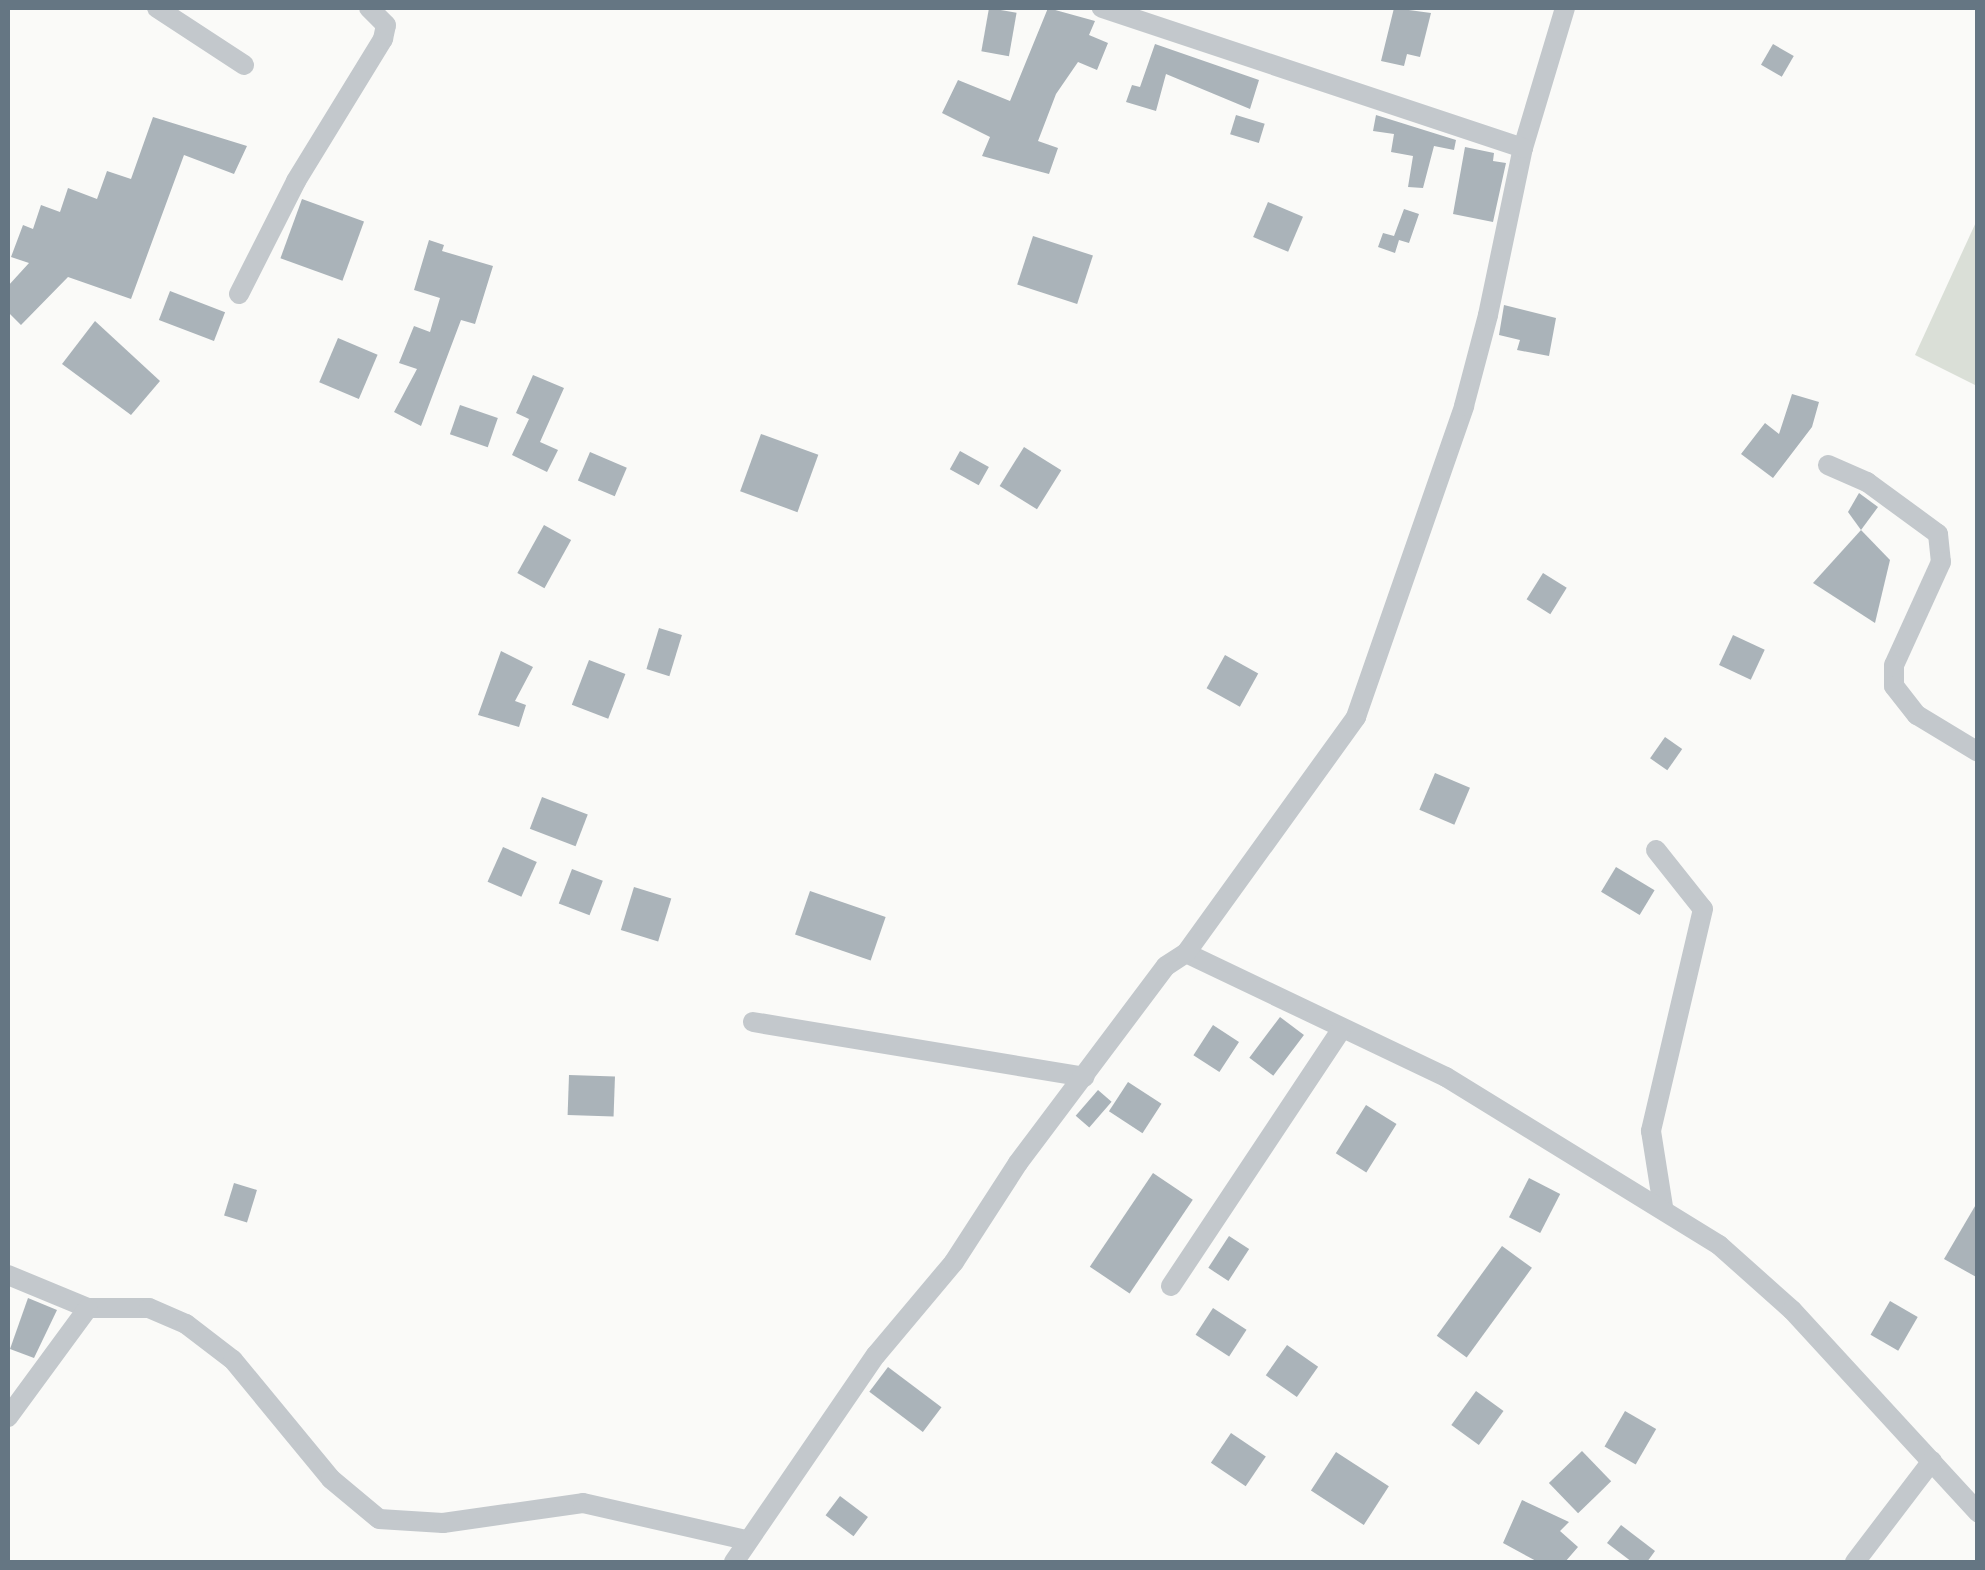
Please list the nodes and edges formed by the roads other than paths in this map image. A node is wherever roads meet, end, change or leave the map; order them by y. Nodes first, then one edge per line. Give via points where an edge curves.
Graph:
1 (157, 8) edge
2 (370, 8) edge
3 (1102, 8) edge
4 (1565, 8) edge
5 (244, 65) dead end
6 (1523, 148) junction
7 (239, 294) dead end
8 (1828, 465) dead end
9 (1978, 752) edge
10 (1656, 850) dead end
11 (1186, 953) junction
12 (753, 1022) dead end
13 (1341, 1030) junction
14 (1084, 1077) junction
15 (1662, 1207) junction
16 (8, 1275) edge
17 (1171, 1286) dead end
18 (88, 1308) junction
19 (8, 1417) edge
20 (1932, 1461) junction
21 (1978, 1512) edge
22 (746, 1540) junction
23 (734, 1562) edge
24 (1855, 1562) edge

1 - 5 street
2 - 7 street via 386,24 383,38 296,181
3 - 6 street
4 - 6 street
6 - 11 street via 1464,406 1374,676 1319,776
8 - 9 street via 1867,482 1938,534 1941,562 1894,665 1894,686 1917,715
10 - 15 street via 1703,908 1652,1131
11 - 13 street
11 - 14 street via 1166,966
12 - 14 street
13 - 15 street via 1446,1078
13 - 17 street
14 - 22 street
15 - 20 street via 1719,1245 1792,1310
16 - 18 street
18 - 19 street
18 - 22 street via 148,1308 186,1324 233,1360 331,1480 379,1518 442,1523 583,1503
20 - 21 street
20 - 24 street
22 - 23 street

